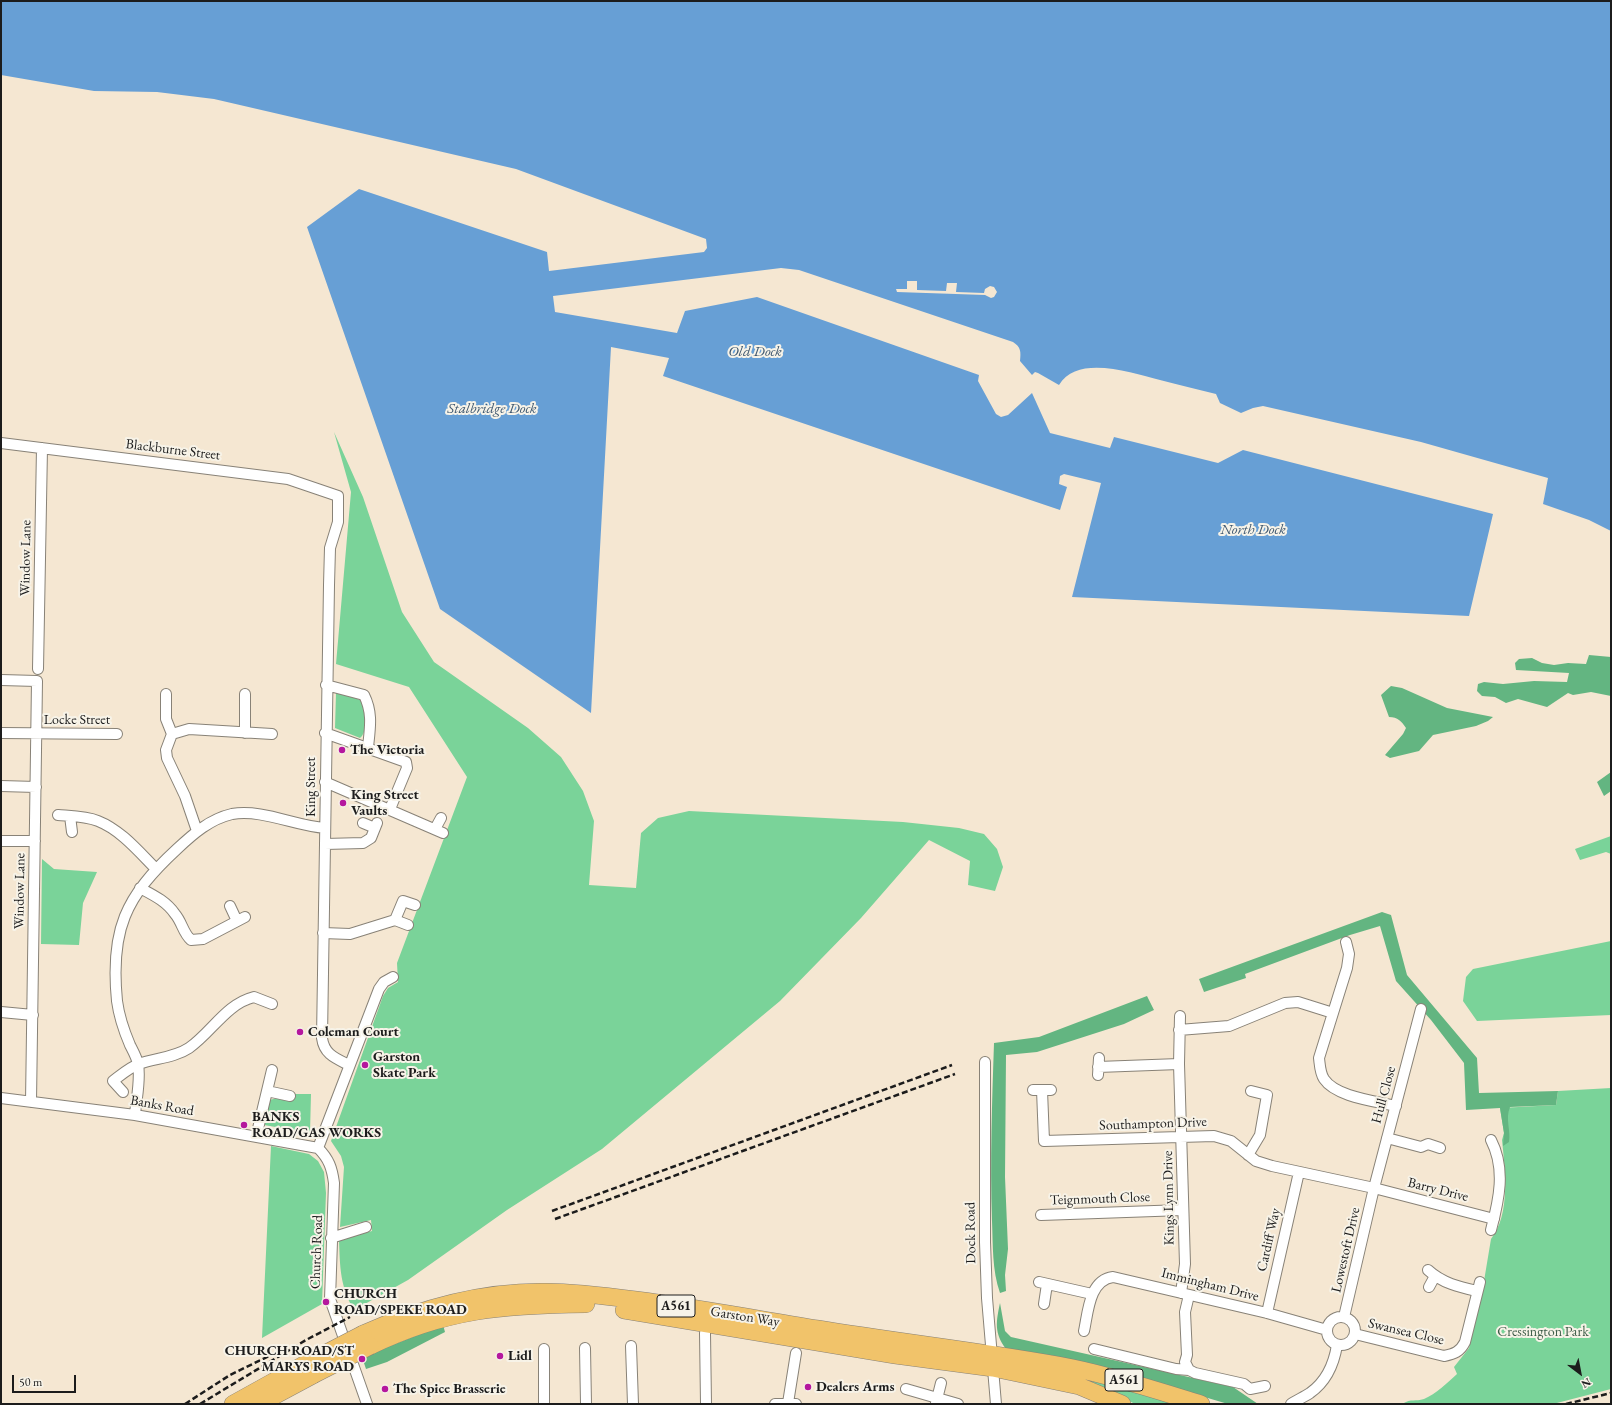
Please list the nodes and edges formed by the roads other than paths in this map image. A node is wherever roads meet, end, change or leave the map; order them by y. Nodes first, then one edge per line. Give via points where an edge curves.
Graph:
1 (1, 443) edge
2 (42, 448) junction
3 (338, 496) joint
4 (38, 669) dead end
5 (1, 680) edge
6 (326, 685) junction
7 (166, 694) dead end
8 (245, 694) dead end
9 (1, 733) edge
10 (36, 733) junction
11 (245, 733) junction
12 (325, 733) junction
13 (117, 734) dead end
14 (172, 734) junction
15 (272, 734) dead end
16 (368, 747) junction
17 (325, 782) junction
18 (1, 786) edge
19 (36, 786) junction
20 (390, 809) junction
21 (58, 815) dead end
22 (70, 816) junction
23 (441, 818) dead end
24 (363, 823) dead end
25 (325, 828) junction
26 (197, 831) junction
27 (72, 832) dead end
28 (1, 841) edge
29 (35, 841) junction
30 (325, 844) junction
31 (156, 869) junction
32 (140, 888) junction
33 (415, 905) dead end
34 (230, 906) dead end
35 (395, 920) junction
36 (408, 925) dead end
37 (323, 933) junction
38 (1346, 942) dead end
39 (394, 977) dead end
40 (272, 1004) dead end
41 (1421, 1009) dead end
42 (1, 1012) edge
43 (1333, 1013) junction
44 (33, 1015) junction
45 (1180, 1016) dead end
46 (1179, 1030) junction
47 (985, 1062) dead end
48 (138, 1064) junction
49 (1179, 1064) junction
50 (349, 1065) junction
51 (1098, 1067) dead end
52 (272, 1070) dead end
53 (1042, 1090) dead end
54 (267, 1091) junction
55 (123, 1092) dead end
56 (1251, 1092) dead end
57 (290, 1096) dead end
58 (1, 1098) edge
59 (31, 1102) junction
60 (1396, 1106) junction
61 (135, 1115) junction
62 (1182, 1136) junction
63 (256, 1137) junction
64 (1387, 1138) junction
65 (1491, 1140) dead end
66 (318, 1148) junction
67 (1440, 1148) dead end
68 (1248, 1155) junction
69 (1299, 1172) junction
70 (1374, 1188) junction
71 (1183, 1210) junction
72 (1041, 1215) dead end
73 (1494, 1219) junction
74 (366, 1227) dead end
75 (1492, 1230) dead end
76 (331, 1238) junction
77 (1429, 1287) dead end
78 (1092, 1294) junction
79 (1185, 1294) junction
80 (1044, 1304) dead end
81 (1266, 1313) junction
82 (1344, 1317) junction
83 (1327, 1330) junction
84 (1084, 1331) dead end
85 (705, 1333) dead end
86 (1355, 1334) junction
87 (1337, 1345) junction
88 (631, 1346) dead end
89 (585, 1348) dead end
90 (544, 1349) dead end
91 (1094, 1349) dead end
92 (796, 1353) dead end
93 (992, 1361) junction
94 (310, 1369) junction
95 (1189, 1370) junction
96 (941, 1383) dead end
97 (1265, 1386) dead end
98 (906, 1389) dead end
99 (936, 1401) edge
100 (233, 1404) edge
101 (259, 1404) edge
102 (367, 1404) edge
103 (544, 1404) edge
104 (586, 1404) edge
105 (633, 1404) edge
106 (706, 1404) edge
107 (775, 1404) edge
108 (792, 1404) edge
109 (958, 1404) edge
110 (996, 1404) edge
111 (1122, 1404) edge
112 (1201, 1404) edge
113 (1291, 1404) edge

1 - 2 street, Blackburne Street
2 - 3 street, Blackburne Street via 288,479
2 - 4 street, Window Lane
3 - 6 street, King Street via 338,522 330,548
5 - 10 street, Window Lane via 37,681
6 - 12 street, King Street
6 - 16 street via 364,695 371,716
7 - 14 street via 166,719
8 - 11 street
9 - 10 street, Locke Street
10 - 13 street, Locke Street
10 - 19 street, Window Lane
11 - 14 street via 188,728
11 - 15 street
12 - 16 street
12 - 17 street, King Street
14 - 26 street via 166,750 167,758 185,796
16 - 20 street via 406,762 407,768
17 - 20 street
17 - 25 street, King Street
18 - 19 street
19 - 29 street, Window Lane
20 - 23 street via 439,831
21 - 22 street
22 - 27 street
22 - 31 street via 96,820 108,826
24 - 30 street via 376,826 371,838 363,843
25 - 26 street via 253,814 233,814 217,819
25 - 30 street, King Street
26 - 31 street
28 - 29 street
29 - 44 street, Window Lane
30 - 37 street, King Street
31 - 32 street
32 - 34 street via 161,900 176,914 191,940 203,939 241,919
32 - 48 street via 123,920 118,940 115,975 122,1023
33 - 35 street via 403,901
35 - 36 street
35 - 37 street via 350,934
37 - 50 street, King Street via 323,1047 330,1055
38 - 43 street via 1349,954 1347,968
39 - 50 street via 384,982 379,989
40 - 48 street via 254,997 244,999 186,1049 174,1055
41 - 60 street, Hull Close
42 - 44 street
43 - 46 street via 1298,1002 1285,1003 1229,1026
43 - 60 street via 1319,1058 1324,1080 1342,1093
44 - 59 street, Window Lane
45 - 46 street, Kings Lynn Drive
46 - 49 street, Kings Lynn Drive
47 - 93 street, Dock Road via 985,1242
48 - 55 street via 110,1083
48 - 61 street
49 - 51 street
49 - 62 street, Kings Lynn Drive
50 - 66 street
52 - 54 street
53 - 62 street, Southampton Drive via 1044,1141
54 - 57 street
54 - 63 street
56 - 68 street via 1267,1095 1260,1135
58 - 59 street, Banks Road
59 - 61 street, Banks Road
60 - 64 street, Hull Close
61 - 63 street, Banks Road
62 - 68 street, Southampton Drive via 1214,1136 1230,1141
62 - 71 street, Kings Lynn Drive
63 - 66 street, Banks Road
64 - 67 street via 1421,1147 1428,1144
64 - 70 street, Hull Close
65 - 73 street via 1497,1157 1500,1180
66 - 76 street, Church Road via 328,1158 334,1183
68 - 69 street, Southampton Drive via 1256,1161
69 - 70 street, Southampton Drive
69 - 81 street, Cardiff Way
70 - 73 street, Barry Drive
70 - 82 street, Lowestoft Drive
71 - 72 street, Teignmouth Close
71 - 79 street, Kings Lynn Drive
73 - 75 street
74 - 76 street
76 - 102 street, Church Road via 330,1299
77 - 86 street, Swansea Close via 1431,1273 1456,1286 1478,1286 1465,1342 1454,1354 1444,1356
78 - 79 street, Immingham Drive via 1097,1285 1106,1278 1113,1277
78 - 80 street via 1043,1283
78 - 84 street, Immingham Drive
79 - 81 street, Immingham Drive
79 - 95 street, Kings Lynn Drive via 1186,1362
81 - 83 street, Immingham Drive
82 - 83 street via 1334,1319 1329,1323
82 - 86 street via 1353,1324
83 - 87 street via 1329,1338
85 - 106 street
86 - 87 street via 1348,1343
87 - 113 street via 1330,1372 1323,1382
88 - 105 street
89 - 104 street
90 - 103 street
91 - 95 street
92 - 108 street
93 - 94 highway, Garston Way / A561, bridge via 895,1355 590,1304 525,1305 457,1314 367,1340
93 - 110 street, Dock Road
93 - 111 highway, Garston Way / A561 via 1079,1386
93 - 112 highway, Garston Way / A561 via 1082,1370 1135,1383
94 - 100 highway, Garston Way / A561
94 - 101 highway, Garston Way / A561
95 - 97 street via 1244,1384 1250,1392
96 - 99 street
98 - 99 street
99 - 109 street
107 - 108 street

